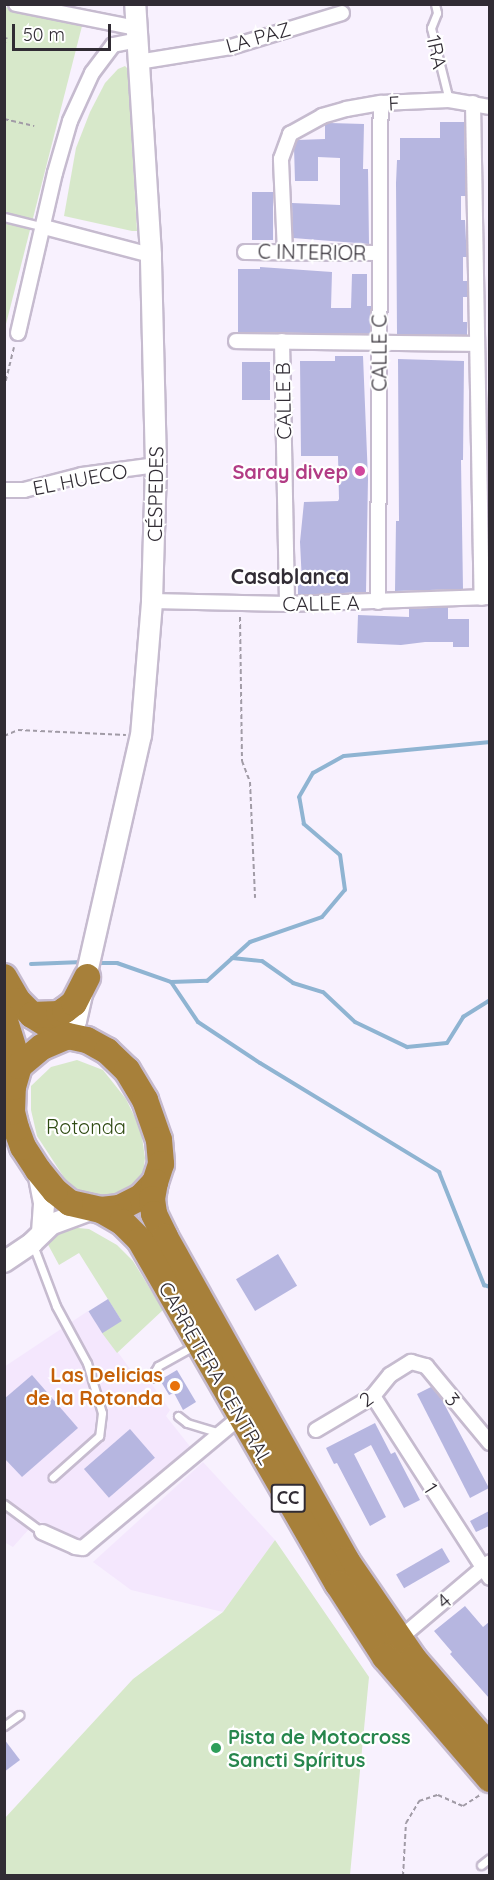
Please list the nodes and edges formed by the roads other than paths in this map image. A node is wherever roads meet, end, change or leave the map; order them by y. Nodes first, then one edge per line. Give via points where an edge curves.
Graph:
1 (16, 4) edge
2 (135, 4) edge
3 (435, 4) edge
4 (43, 8) edge
5 (342, 13) dead end
6 (137, 34) junction
7 (138, 62) junction
8 (449, 100) junction
9 (381, 104) junction
10 (473, 104) junction
11 (489, 107) edge
12 (4, 216) edge
13 (44, 227) junction
14 (245, 252) dead end
15 (285, 252) junction
16 (378, 253) junction
17 (151, 255) junction
18 (18, 333) road end
19 (282, 341) junction
20 (236, 342) dead end
21 (380, 343) junction
22 (477, 344) junction
23 (156, 465) junction
24 (4, 490) edge
25 (486, 598) edge
26 (152, 601) junction
27 (378, 602) junction
28 (287, 604) junction
29 (88, 974) junction
30 (4, 977) edge
31 (32, 1015) junction
32 (4, 1018) edge
33 (68, 1037) junction
34 (106, 1051) junction
35 (19, 1066) junction
36 (38, 1170) junction
37 (155, 1182) junction
38 (97, 1210) junction
39 (37, 1237) junction
40 (4, 1262) edge
41 (198, 1343) junction
42 (411, 1362) joint
43 (156, 1378) dead end
44 (373, 1396) junction
45 (178, 1416) dead end
46 (240, 1417) junction
47 (316, 1430) dead end
48 (221, 1434) junction
49 (489, 1443) edge
50 (53, 1477) dead end
51 (4, 1504) edge
52 (42, 1532) joint
53 (487, 1570) edge
54 (399, 1639) junction
55 (19, 1715) dead end
56 (4, 1726) edge
57 (488, 1740) edge
58 (485, 1786) edge
59 (489, 1858) edge
60 (481, 1864) dead end

1 - 4 street
2 - 6 street, CÉSPEDES
3 - 8 lane, 1RA via 437,13 431,28
4 - 6 street
5 - 7 street, LA PAZ via 231,46
6 - 7 street, CÉSPEDES
6 - 13 street via 113,45 92,73 70,121
7 - 17 street, CÉSPEDES
8 - 9 street, F
8 - 10 street, F
9 - 15 street, F via 346,108 302,125 290,134 281,159
9 - 16 street, CALLE C
10 - 11 street, F
10 - 22 street
12 - 13 lane
13 - 17 street
13 - 18 street
14 - 15 street, C INTERIOR
15 - 16 street, C INTERIOR
16 - 21 street, CALLE C
17 - 23 street, CÉSPEDES
19 - 20 street
19 - 21 street
19 - 28 street, CALLE B
21 - 22 street
21 - 27 street, CALLE C
22 - 25 street
23 - 24 street, EL HUECO via 82,475 24,490
23 - 26 street, CÉSPEDES
25 - 27 street, CALLE A
26 - 28 street, CALLE A
26 - 29 street, CÉSPEDES via 141,736
27 - 28 street, CALLE A
29 - 31 highway via 74,1003 65,1010 59,1014
29 - 33 street, CÉSPEDES
29 - 34 street, CÉSPEDES via 88,1017 93,1033
30 - 31 highway, CC
31 - 33 highway, CC
32 - 35 highway, CC
33 - 34 highway, CC via 87,1040
33 - 35 highway via 42,1047
34 - 37 highway, CC via 127,1070 145,1100 159,1140 161,1164
35 - 36 highway, CC via 12,1112 23,1147
36 - 38 highway, CC via 70,1203
36 - 39 street via 44,1204
37 - 38 highway via 132,1202
37 - 54 highway, CARRETERA CENTRAL / CC via 154,1214 165,1237 341,1550
38 - 39 street via 52,1224
38 - 41 highway, CARRETERA CENTRAL / CC via 122,1222 140,1240
39 - 40 street
39 - 50 lane via 56,1306 87,1363 102,1413 99,1436
41 - 43 lane via 158,1366
41 - 46 highway, CARRETERA CENTRAL / CC
42 - 44 street, 2 via 390,1375
42 - 49 street, 3 via 426,1366
44 - 47 street, 2
44 - 53 street, 1
45 - 48 lane
46 - 48 street
46 - 58 highway, CARRETERA CENTRAL / CC via 338,1584 386,1657
48 - 52 street via 83,1548
51 - 52 lane
53 - 54 street, 4
54 - 57 highway, CARRETERA CENTRAL / CC
55 - 56 lane
59 - 60 lane

